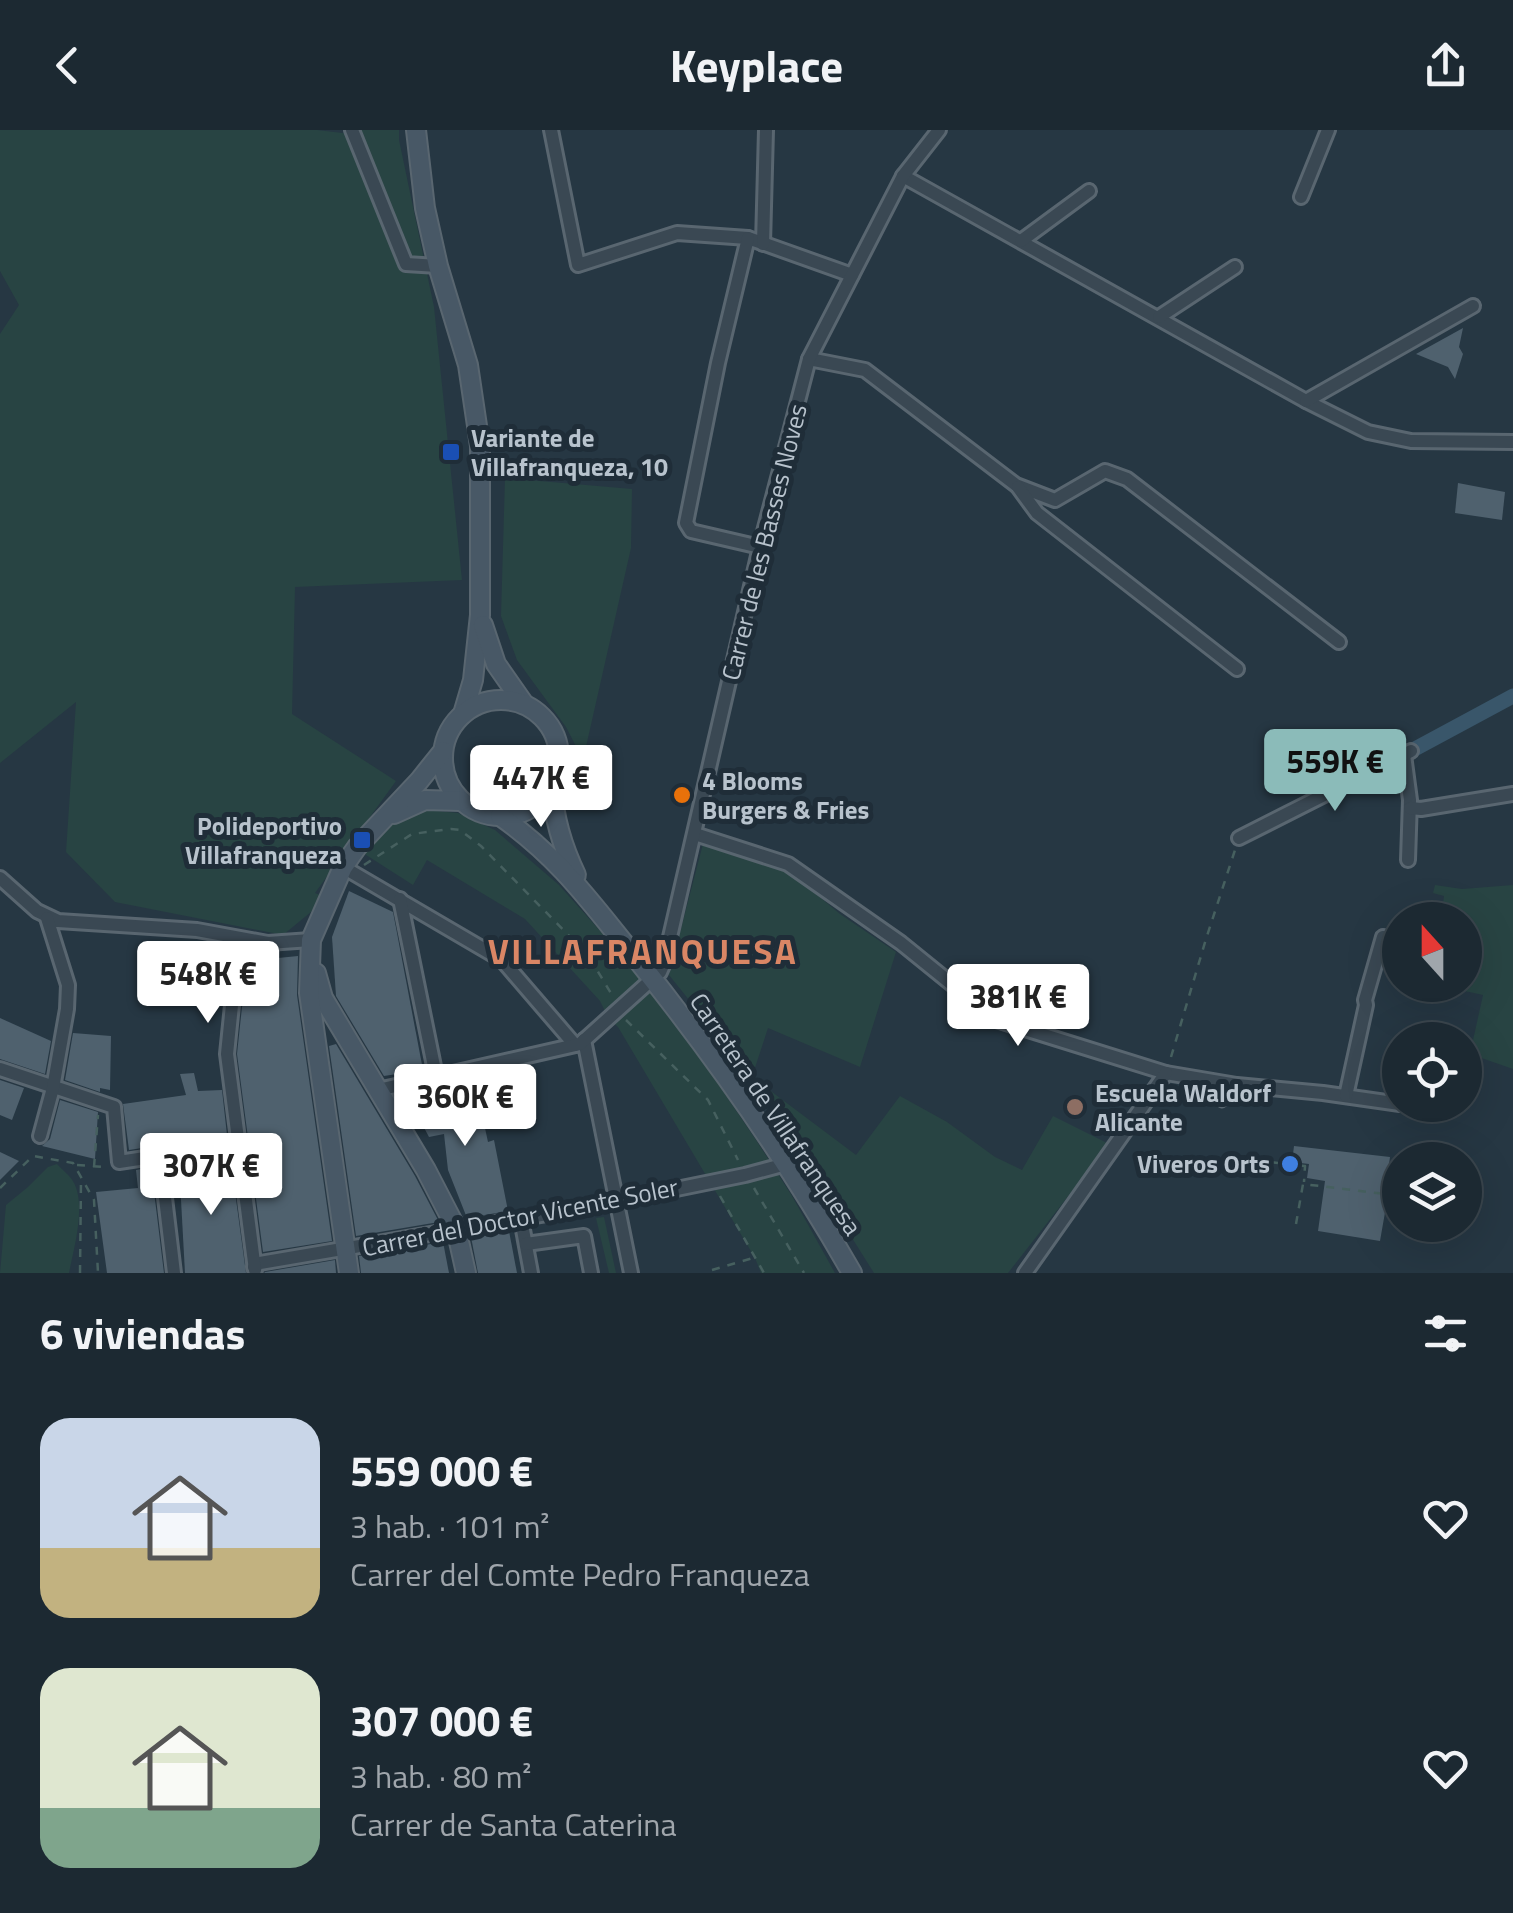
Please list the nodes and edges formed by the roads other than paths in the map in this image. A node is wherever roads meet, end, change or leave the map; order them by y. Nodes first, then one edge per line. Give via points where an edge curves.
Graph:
1 (352, 130) edge
2 (416, 130) edge
3 (551, 130) edge
4 (766, 130) edge
5 (940, 130) edge
6 (1328, 130) edge
7 (903, 176) junction
8 (1089, 191) dead end
9 (1301, 197) dead end
10 (756, 241) junction
11 (1020, 241) junction
12 (438, 266) junction
13 (1235, 267) dead end
14 (852, 275) junction
15 (1473, 306) dead end
16 (1159, 318) junction
17 (809, 359) junction
18 (1306, 400) junction
19 (1513, 442) edge
20 (1016, 486) junction
21 (760, 547) junction
22 (480, 616) junction
23 (1339, 642) dead end
24 (1237, 669) dead end
25 (524, 704) junction
26 (463, 714) junction
27 (443, 752) junction
28 (552, 788) junction
29 (1513, 794) edge
30 (461, 800) junction
31 (1410, 808) junction
32 (500, 816) junction
33 (385, 819) junction
34 (695, 834) junction
35 (1239, 838) road end
36 (1408, 860) dead end
37 (343, 867) junction
38 (0, 878) edge
39 (582, 890) junction
40 (400, 899) junction
41 (48, 918) junction
42 (74, 924) junction
43 (226, 936) junction
44 (1382, 937) dead end
45 (268, 943) junction
46 (57, 947) junction
47 (311, 949) junction
48 (245, 962) junction
49 (654, 980) junction
50 (340, 1027) junction
51 (316, 1035) junction
52 (580, 1042) junction
53 (0, 1069) edge
54 (1166, 1073) junction
55 (436, 1076) junction
56 (1228, 1084) junction
57 (52, 1088) junction
58 (378, 1090) junction
59 (1346, 1096) junction
60 (1382, 1101) edge
61 (1222, 1103) dead end
62 (38, 1143) road end
63 (237, 1144) junction
64 (160, 1156) junction
65 (786, 1164) junction
66 (615, 1201) junction
67 (521, 1219) junction
68 (456, 1228) junction
69 (526, 1244) junction
70 (346, 1250) junction
71 (255, 1270) edge
72 (174, 1273) edge
73 (349, 1273) edge
74 (466, 1273) edge
75 (530, 1273) edge
76 (592, 1273) edge
77 (631, 1273) edge
78 (852, 1273) edge
79 (1025, 1273) edge

1 - 12 street via 406,264
2 - 12 main road
3 - 10 street via 578,266 676,233
4 - 10 street
5 - 7 street, Carrer de les Basses Noves
6 - 9 street
7 - 11 street
7 - 14 street, Carrer de les Basses Noves
8 - 11 street
10 - 14 street
10 - 21 street via 718,363 686,522 691,530
11 - 16 street
12 - 22 main road via 478,422
13 - 16 street
14 - 17 street, Carrer de les Basses Noves
15 - 18 street
16 - 18 street
17 - 20 street via 864,370
17 - 21 street, Carrer de les Basses Noves
18 - 19 street via 1368,432 1410,441
20 - 23 street via 1054,500 1105,471 1127,478
20 - 24 street via 1037,513
21 - 34 street, Carrer de les Basses Noves
22 - 25 main road via 496,664
22 - 26 main road
25 - 26 main road via 492,700
25 - 28 main road via 544,718 557,740 560,764
26 - 27 main road
27 - 30 main road via 446,778
27 - 33 main road
28 - 32 main road via 524,812
28 - 39 main road, Carretera de Villafranquesa via 559,837
29 - 31 street
30 - 32 main road
30 - 33 main road via 425,800
31 - 35 street via 1407,753
31 - 36 street
32 - 39 main road, Carretera de Villafranquesa
33 - 37 main road
34 - 49 street, Carrer de les Basses Noves via 664,963
34 - 54 street via 788,864 902,942 996,1020
37 - 40 street
37 - 47 main road
38 - 41 street
39 - 49 main road, Carretera de Villafranquesa
40 - 52 street via 502,960
40 - 55 street
41 - 42 street
41 - 46 street
42 - 43 street
42 - 46 street
43 - 45 street
43 - 48 street
44 - 59 street
45 - 47 street
45 - 48 street
46 - 57 street via 68,985
47 - 50 main road via 322,998
47 - 51 main road
48 - 63 street via 226,1054
49 - 52 street
49 - 65 main road, Carretera de Villafranquesa
50 - 51 street
50 - 58 main road
51 - 70 main road
52 - 55 street
52 - 66 street
53 - 57 street
54 - 56 street
54 - 79 street
55 - 58 street
56 - 59 street
56 - 61 lane
57 - 62 street
57 - 64 street via 114,1106 114,1165
58 - 68 main road
59 - 60 street
63 - 64 street
63 - 71 street
64 - 72 street
65 - 66 street, Carrer del Doctor Vicente Soler
65 - 78 main road, Carretera de Villafranquesa
66 - 67 street, Carrer del Doctor Vicente Soler
66 - 77 street
67 - 68 street, Carrer del Doctor Vicente Soler
67 - 69 street
68 - 70 street, Carrer del Doctor Vicente Soler
68 - 74 main road
69 - 75 street
69 - 76 street via 584,1236
70 - 71 street, Carrer del Doctor Vicente Soler
70 - 73 main road

